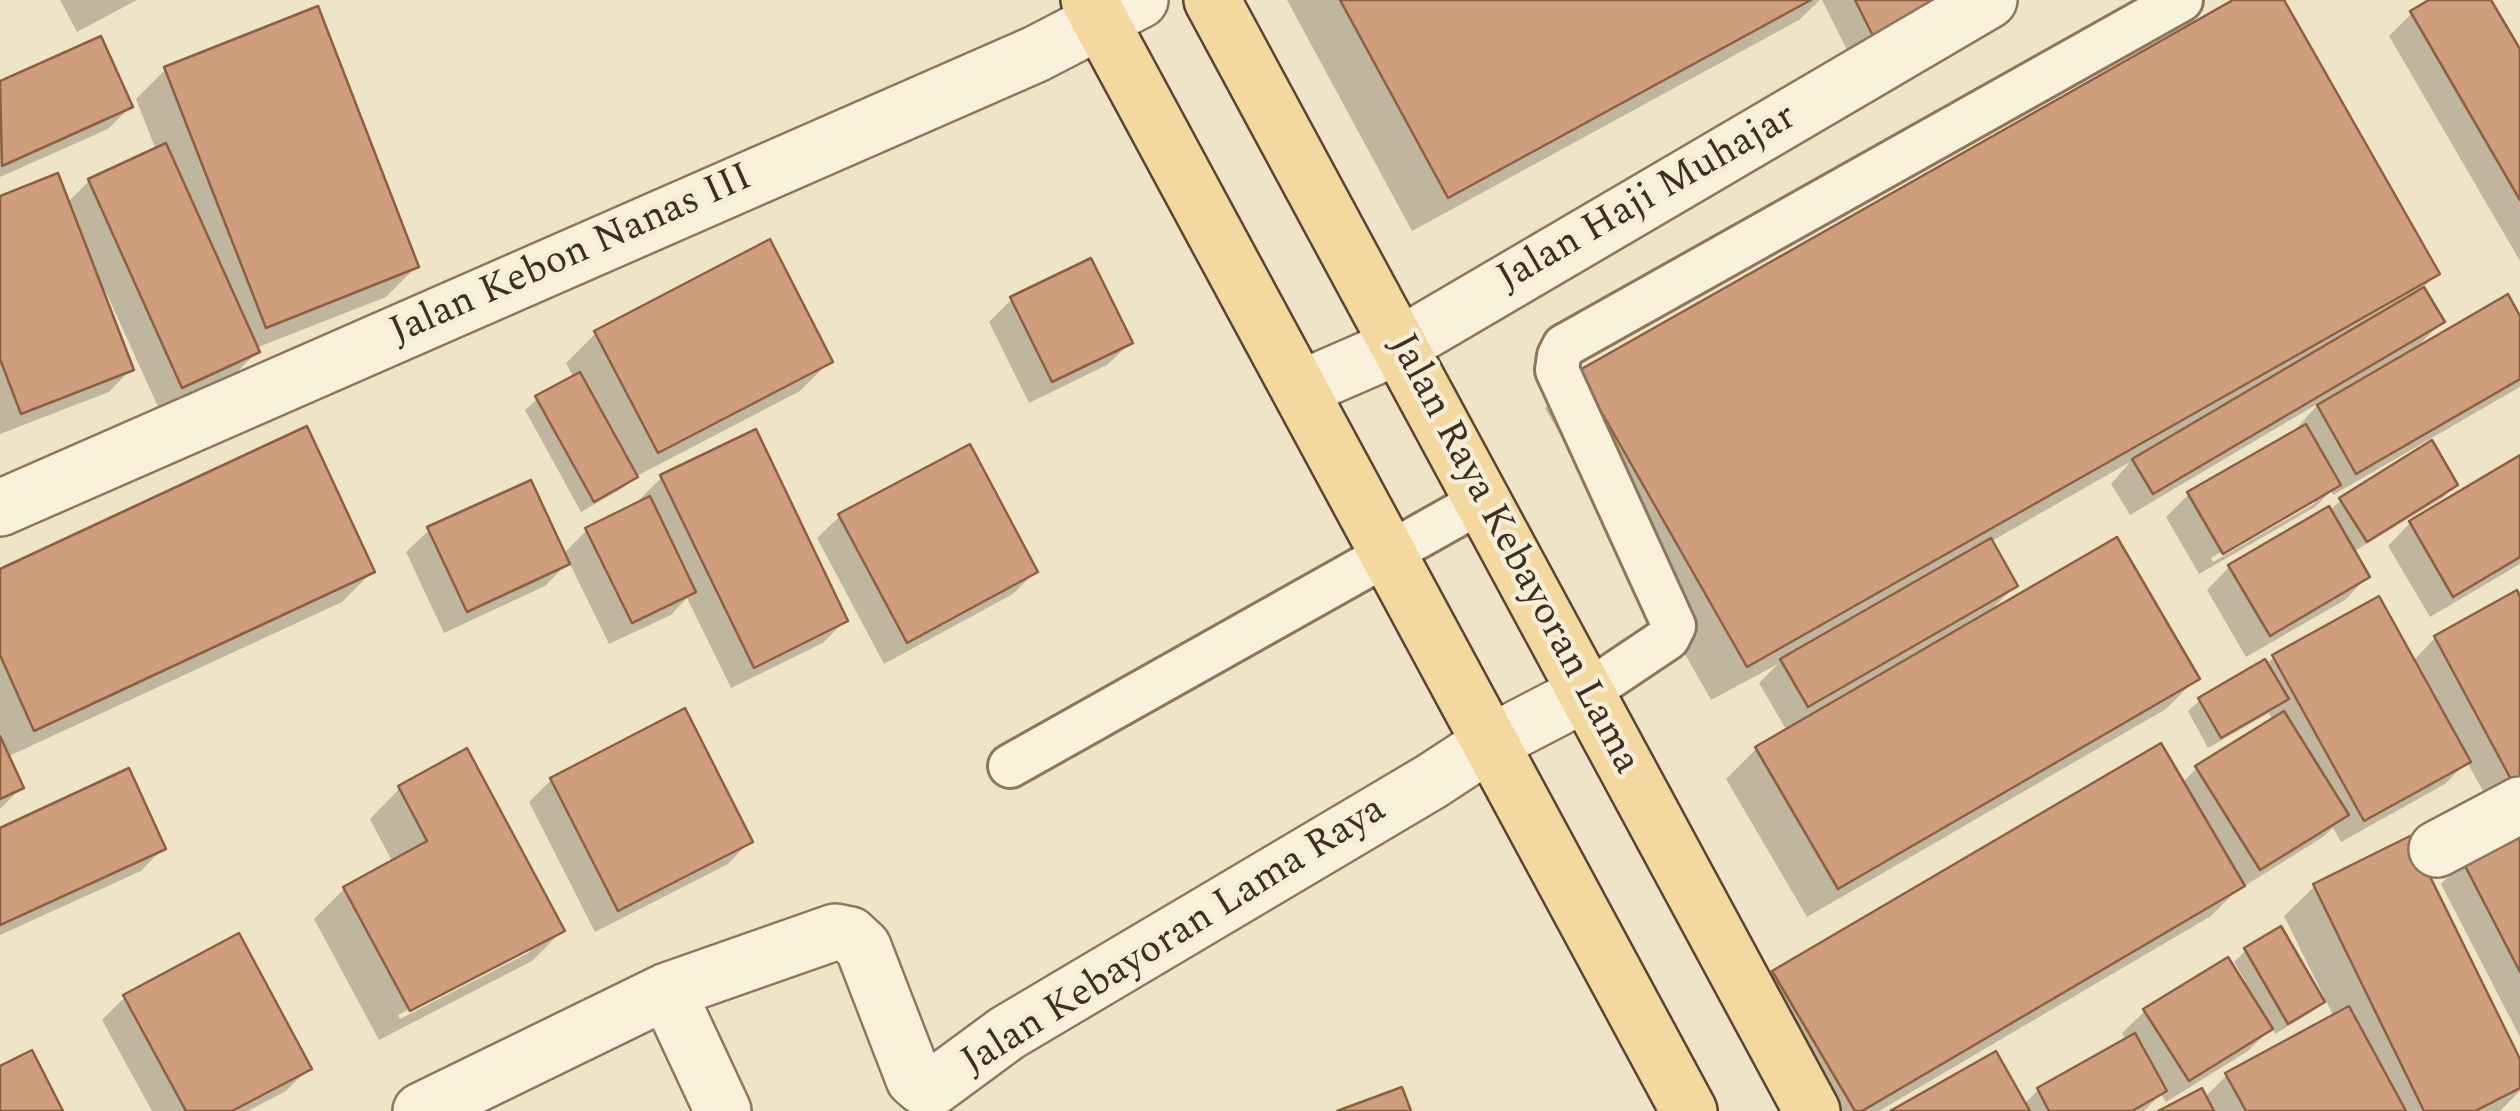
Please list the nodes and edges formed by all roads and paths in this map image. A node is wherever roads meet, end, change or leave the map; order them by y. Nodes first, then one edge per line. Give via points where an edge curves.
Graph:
1 (1212, 0) edge
2 (1989, 0) edge
3 (2181, 0) edge
4 (1110, 7) edge
5 (1400, 346) junction
6 (1300, 389) junction
7 (1482, 501) junction
8 (0, 508) edge
9 (1389, 552) junction
10 (1586, 692) junction
11 (1490, 742) junction
12 (1010, 766) dead end
13 (2520, 804) edge
14 (2437, 849) dead end
15 (666, 991) junction
16 (421, 1111) edge
17 (723, 1111) edge
18 (1689, 1111) edge
19 (1812, 1111) edge

1 - 5 main road, Jalan Raya Kebayoran Lama
2 - 5 street, Jalan Haji Muhajar
3 - 10 lane via 1564,346 1558,370 1674,626 1668,638
4 - 6 main road
4 - 8 street, Jalan Kebon Nanas III via 1036,54
5 - 6 street, Jalan Haji Muhajar
5 - 7 main road, Jalan Raya Kebayoran Lama
6 - 9 main road
7 - 9 lane
7 - 10 main road, Jalan Raya Kebayoran Lama
9 - 11 main road
9 - 12 lane
10 - 11 street, Jalan Kebayoran Lama Raya
10 - 19 main road, Jalan Raya Kebayoran Lama
11 - 15 street, Jalan Kebayoran Lama Raya via 1007,1034 935,1086 914,1080 862,947 850,936 835,932
11 - 18 main road
13 - 14 street
15 - 16 street, Jalan Kebayoran Lama Raya
15 - 17 street

